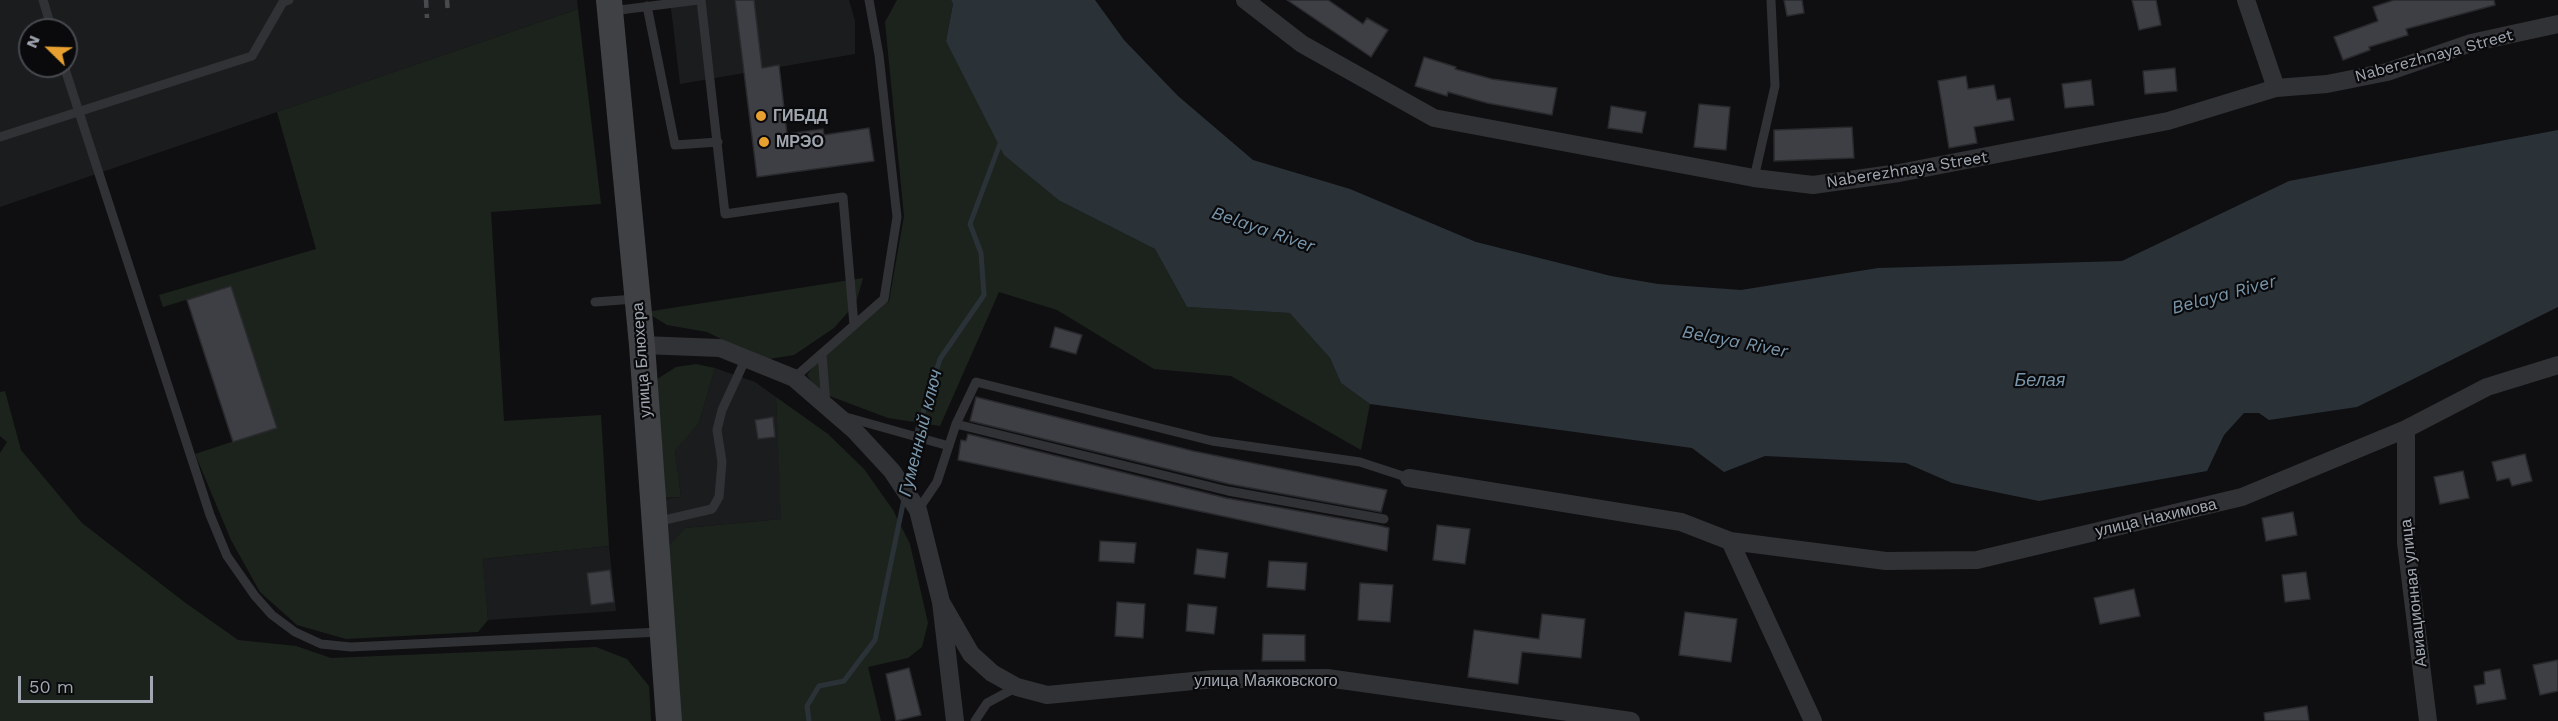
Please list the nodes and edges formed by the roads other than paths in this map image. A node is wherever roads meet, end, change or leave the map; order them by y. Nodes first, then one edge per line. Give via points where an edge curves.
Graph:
1 (43, 0) edge
2 (289, 0) edge
3 (699, 0) edge
4 (869, 0) edge
5 (1245, 0) edge
6 (1771, 0) edge
7 (2246, 0) edge
8 (609, 5) edge
9 (647, 6) junction
10 (48, 18) edge
11 (2558, 24) edge
12 (68, 78) edge
13 (2276, 88) junction
14 (78, 111) junction
15 (0, 137) edge
16 (718, 142) junction
17 (1754, 178) junction
18 (638, 298) junction
19 (595, 302) dead end
20 (855, 325) junction
21 (642, 345) junction
22 (822, 354) junction
23 (746, 358) junction
24 (2558, 365) edge
25 (794, 378) junction
26 (831, 410) junction
27 (956, 424) junction
28 (2406, 429) junction
29 (949, 447) junction
30 (1409, 478) joint
31 (918, 510) junction
32 (1384, 519) dead end
33 (654, 523) junction
34 (1730, 541) junction
35 (941, 602) junction
36 (662, 632) junction
37 (1017, 687) junction
38 (669, 721) edge
39 (955, 721) edge
40 (975, 721) edge
41 (1631, 721) edge
42 (1813, 721) edge
43 (2428, 721) edge

1 - 10 lane
2 - 14 lane via 283,2 252,56
3 - 9 lane
3 - 16 lane
4 - 20 lane via 897,217 884,299
5 - 17 street, Naberezhnaya Street via 1302,44 1434,118
6 - 17 lane via 1775,86
7 - 13 street
8 - 9 lane
8 - 18 main road, улица Блюхера
9 - 16 lane via 675,145
11 - 13 street, Naberezhnaya Street via 2471,43 2387,72 2327,84
12 - 14 lane
13 - 17 street, Naberezhnaya Street via 2168,121 1899,173 1813,185
14 - 15 lane
14 - 36 lane via 210,515 227,556 272,615 321,644 351,646
16 - 20 lane via 724,214 843,197
18 - 19 lane
18 - 21 main road, улица Блюхера
20 - 22 lane
21 - 23 street via 720,348
21 - 33 main road, улица Блюхера
22 - 25 lane
22 - 26 lane
23 - 25 street
23 - 33 lane via 717,430 722,462 719,497 712,509
24 - 28 street, улица Нахимова via 2487,387
25 - 26 street
26 - 29 lane
26 - 31 street via 892,471
27 - 29 lane
27 - 30 lane via 976,382 1212,441 1360,462
27 - 32 lane via 1228,491
28 - 34 street, улица Нахимова via 2242,497 1977,560 1886,561
28 - 43 street, Авиационная улица via 2406,543
29 - 31 lane via 937,482
30 - 34 street, улица Нахимова via 1681,522
31 - 35 street
33 - 36 main road, улица Блюхера
34 - 42 street
35 - 37 street, улица Маяковского via 971,654 992,673
35 - 39 street
36 - 38 main road, улица Блюхера
37 - 40 lane via 987,703
37 - 41 street, улица Маяковского via 1047,695 1214,679 1327,678

